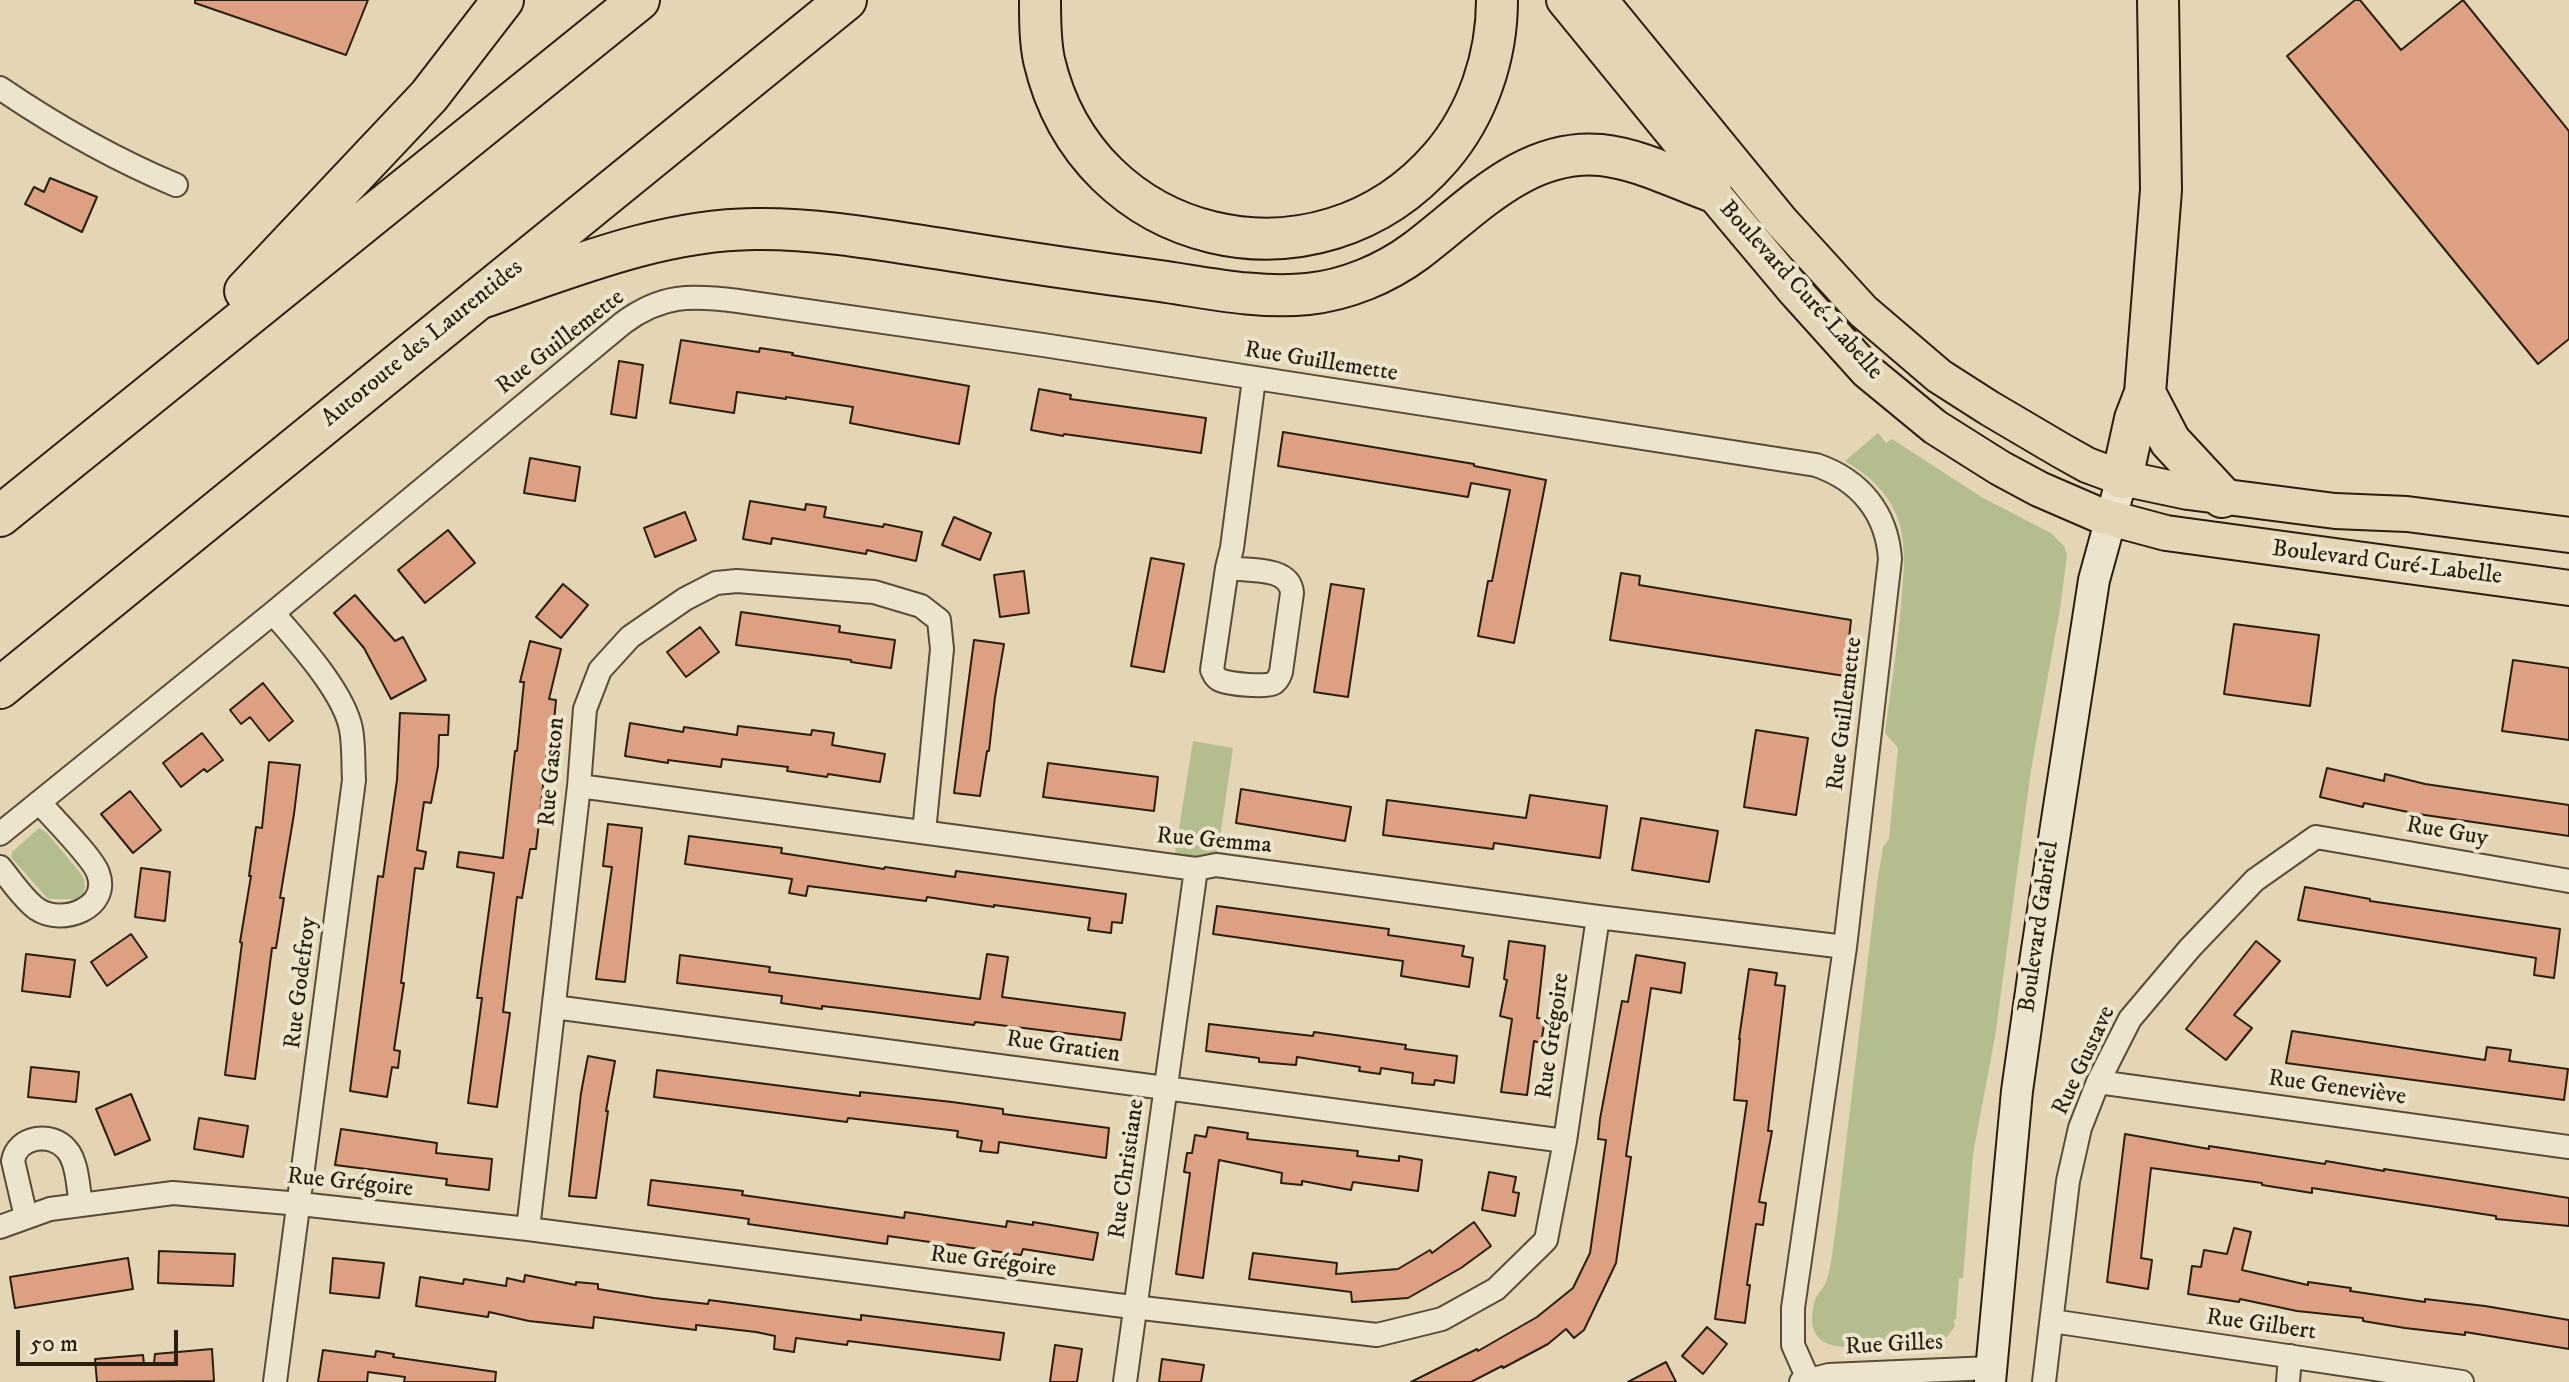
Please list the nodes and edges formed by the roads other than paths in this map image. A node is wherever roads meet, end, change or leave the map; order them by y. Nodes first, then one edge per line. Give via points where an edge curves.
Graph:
1 (503, 0) edge
2 (639, 0) edge
3 (846, 0) edge
4 (1040, 0) edge
5 (1497, 0) edge
6 (1564, 0) edge
7 (1600, 0) edge
8 (2158, 0) edge
9 (0, 88) edge
10 (176, 185) dead end
11 (1711, 191) junction
12 (478, 299) junction
13 (1254, 379) junction
14 (2145, 393) junction
15 (138, 404) junction
16 (2122, 478) junction
17 (2222, 497) junction
18 (0, 516) edge
19 (2110, 519) junction
20 (2569, 535) edge
21 (1227, 568) junction
22 (2569, 588) edge
23 (273, 613) junction
24 (0, 688) edge
25 (579, 786) junction
26 (39, 802) junction
27 (924, 832) junction
28 (0, 834) edge
29 (2316, 837) joint
30 (0, 867) edge
31 (1196, 869) junction
32 (2569, 881) edge
33 (1598, 917) junction
34 (1845, 947) junction
35 (554, 1007) junction
36 (2098, 1082) junction
37 (1166, 1088) junction
38 (1565, 1141) junction
39 (2569, 1147) edge
40 (300, 1204) junction
41 (81, 1205) junction
42 (26, 1217) junction
43 (0, 1227) edge
44 (528, 1229) junction
45 (1135, 1308) junction
46 (2052, 1321) junction
47 (2290, 1356) junction
48 (1990, 1375) edge
49 (1804, 1380) edge
50 (275, 1382) edge
51 (1125, 1382) edge
52 (2044, 1382) edge
53 (2288, 1382) edge
54 (2462, 1382) edge

1 - 15 highway via 402,126
2 - 15 highway
3 - 12 highway, Autoroute des Laurentides
4 - 5 highway via 1044,60 1055,95 1080,143 1104,171 1133,197 1176,222 1229,236 1280,239 1329,231 1360,219 1399,196 1434,165 1455,140 1478,96 1492,47
6 - 11 main road, Boulevard Curé-Labelle via 1680,142
7 - 16 main road, Boulevard Curé-Labelle via 1750,185 1863,311 1939,376 2087,465
8 - 14 highway via 2161,190
9 - 10 street via 107,153
11 - 12 highway via 1617,157 1559,158 1504,182 1387,269 1355,284 1310,294 1235,291 877,239 753,229 703,232 650,244
11 - 19 main road, Boulevard Curé-Labelle via 1837,339 1904,404 2000,468
12 - 24 highway, Autoroute des Laurentides
13 - 21 street
13 - 23 street, Rue Guillemette via 738,301 670,299 623,323
13 - 34 street, Rue Guillemette via 1806,463 1836,473 1862,492 1880,518 1890,559
14 - 16 highway
14 - 17 highway via 2170,441
15 - 18 highway
16 - 17 main road, Boulevard Curé-Labelle
16 - 19 street, Boulevard Gabriel
17 - 20 main road, Boulevard Curé-Labelle
19 - 22 main road, Boulevard Curé-Labelle via 2203,540
19 - 48 street, Boulevard Gabriel via 2094,580 2028,1012
21 - 21 street via 1213,673 1224,681 1271,685 1281,672 1291,585 1281,575
23 - 26 street, Rue Guillemette
23 - 40 street, Rue Godefroy via 335,694 350,727 354,780
25 - 27 street, Rue Gemma
25 - 27 street, Rue Gaston via 585,709 600,670 630,637 685,599 716,583 737,581 874,592 921,606 939,620 942,649
25 - 35 street, Rue Gaston
26 - 28 street, Rue Guillemette
26 - 30 street via 96,868 101,883 97,897 74,915 44,913
27 - 31 street, Rue Gemma
29 - 32 street, Rue Guy
29 - 36 street, Rue Gustave via 2255,880 2190,948 2130,1019
31 - 33 street, Rue Gemma via 1216,865
31 - 37 street, Rue Christiane
33 - 34 street, Rue Gemma
33 - 38 street, Rue Grégoire
34 - 49 street, Rue Guillemette via 1792,1327
35 - 37 street, Rue Gratien
35 - 44 street, Rue Gaston
36 - 39 street, Rue Geneviève
36 - 46 street, Rue Gustave via 2068,1181
37 - 38 street, Rue Gratien
37 - 45 street, Rue Christiane
38 - 45 street, Rue Grégoire via 1546,1240 1496,1289 1442,1319 1377,1335
40 - 41 street, Rue Grégoire via 173,1193
40 - 44 street, Rue Grégoire
40 - 50 street, Rue Godefroy
41 - 42 street, Rue Grégoire
41 - 42 street via 67,1149 56,1142 23,1141 13,1161
42 - 43 street, Rue Grégoire
44 - 45 street, Rue Grégoire
45 - 51 street, Rue Christiane
46 - 47 street, Rue Gilbert
46 - 52 street, Rue Gustave
47 - 53 street
47 - 54 street, Rue Gilbert
48 - 49 street, Rue Gilles via 1843,1374

